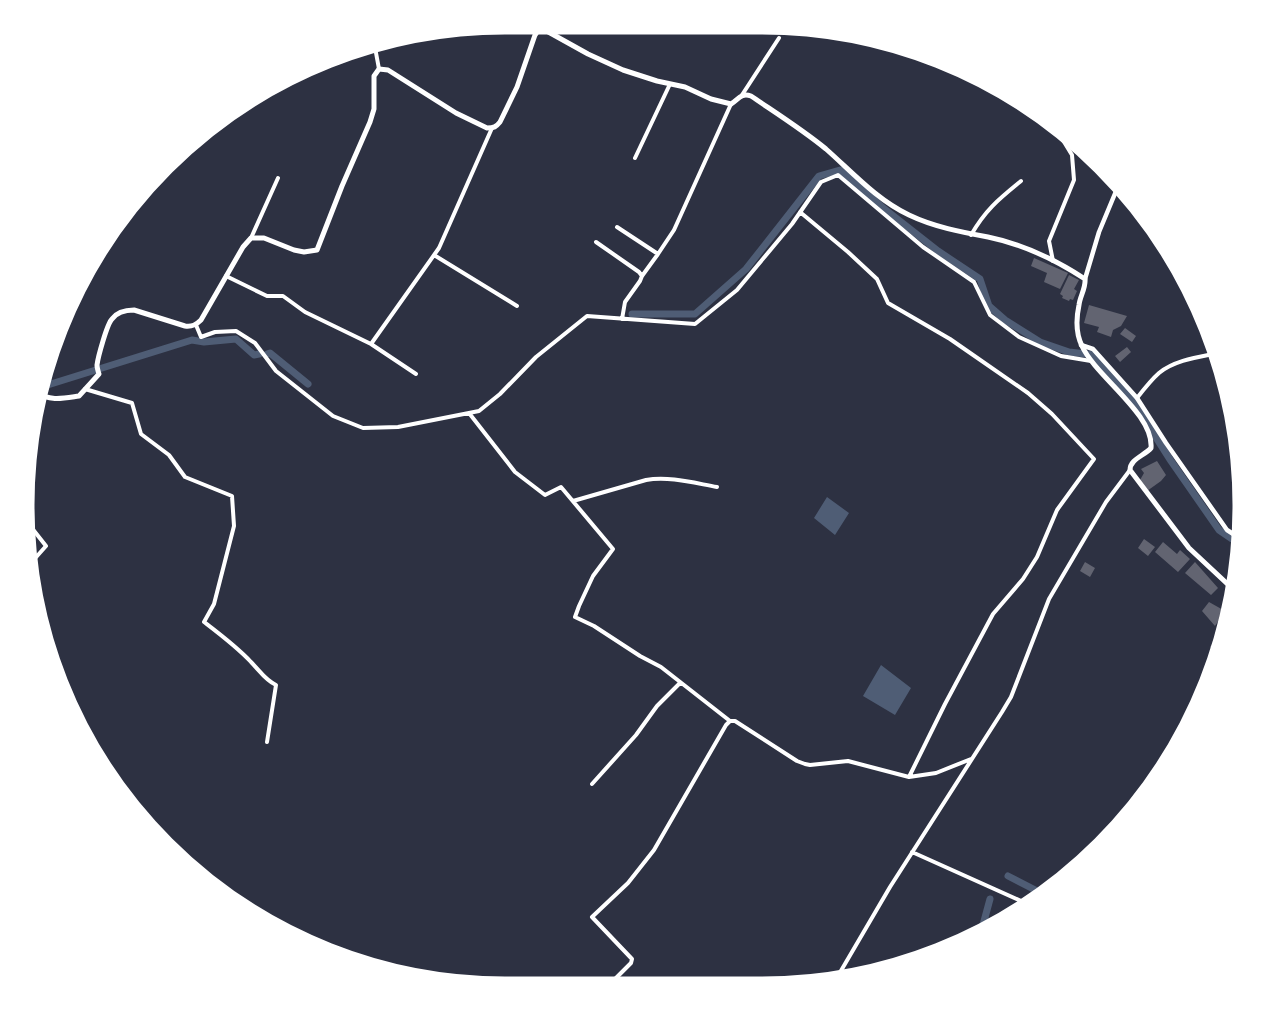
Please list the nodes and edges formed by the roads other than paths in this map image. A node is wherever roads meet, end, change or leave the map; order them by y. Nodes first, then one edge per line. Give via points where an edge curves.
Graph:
1 (536, 33) edge
2 (552, 33) edge
3 (779, 38) dead end
4 (376, 51) edge
5 (379, 69) junction
6 (670, 84) junction
7 (742, 95) junction
8 (731, 104) junction
9 (492, 128) junction
10 (1064, 143) edge
11 (636, 158) dead end
12 (278, 178) dead end
13 (1021, 181) dead end
14 (1116, 192) edge
15 (800, 212) junction
16 (617, 227) dead end
17 (971, 235) junction
18 (251, 238) junction
19 (596, 242) dead end
20 (658, 254) junction
21 (434, 255) junction
22 (1053, 262) junction
23 (226, 275) junction
24 (642, 276) junction
25 (1085, 279) junction
26 (517, 306) dead end
27 (622, 319) junction
28 (196, 325) junction
29 (371, 344) junction
30 (1081, 345) junction
31 (1209, 355) edge
32 (1091, 361) junction
33 (416, 374) dead end
34 (84, 389) junction
35 (46, 397) edge
36 (1137, 398) junction
37 (469, 413) junction
38 (1130, 470) junction
39 (717, 487) dead end
40 (573, 501) junction
41 (34, 530) edge
42 (1233, 534) edge
43 (36, 557) edge
44 (1227, 584) edge
45 (680, 682) junction
46 (730, 721) junction
47 (267, 742) dead end
48 (971, 759) junction
49 (909, 777) junction
50 (592, 784) dead end
51 (912, 852) junction
52 (1020, 901) edge
53 (841, 971) edge
54 (617, 978) edge

1 - 9 main road via 517,87 500,122
2 - 6 main road via 623,70
3 - 7 street
4 - 5 street
5 - 9 main road via 388,70 456,113
5 - 18 main road via 374,76 370,122 317,250 304,252 264,238
6 - 8 main road
6 - 11 street
7 - 8 main road
7 - 17 main road via 751,96 823,147 906,214
8 - 20 street via 674,230
9 - 21 street
10 - 22 street via 1072,155 1074,180 1049,241
12 - 18 street
13 - 17 street via 992,205
14 - 25 street
15 - 27 street via 737,290 695,324
15 - 32 street via 820,182 838,175 923,247 974,282 990,315 1019,337 1061,356
15 - 49 street via 877,279 888,303 950,339 1028,393 1094,459 1057,510 1023,579 993,614
16 - 20 street
17 - 22 main road via 1017,245
18 - 23 main road
19 - 24 street
20 - 24 street
21 - 26 street
21 - 29 street
22 - 25 main road
23 - 28 main road
23 - 29 street via 267,296 283,296 305,312
24 - 27 street via 624,302
25 - 30 main road via 1077,322
27 - 37 street via 587,316 536,357 500,394 479,411
28 - 34 main road via 185,326 126,310 112,318 97,363 99,374
28 - 37 street via 201,337 236,331 255,344 276,371 333,416 363,429 398,427
29 - 33 street
30 - 32 main road
30 - 36 street via 1093,349
31 - 36 street via 1166,368
32 - 38 main road via 1148,430 1151,448 1132,462
34 - 35 main road via 79,396 69,398
34 - 47 street via 132,403 141,434 169,455 185,477 232,496 234,526 214,604 204,622 276,685
36 - 42 street
37 - 40 street via 515,472 545,495 561,487
38 - 44 main road via 1189,548
38 - 48 street via 1106,502 1049,599 1011,697
39 - 40 street via 655,478
40 - 45 street via 613,549 593,576 575,617
41 - 43 street via 46,546
45 - 46 street
45 - 50 street
46 - 49 street via 805,764 848,761
46 - 54 street via 654,850 628,883 592,917 632,959
48 - 49 street via 936,773
48 - 51 street
51 - 52 street
51 - 53 street

